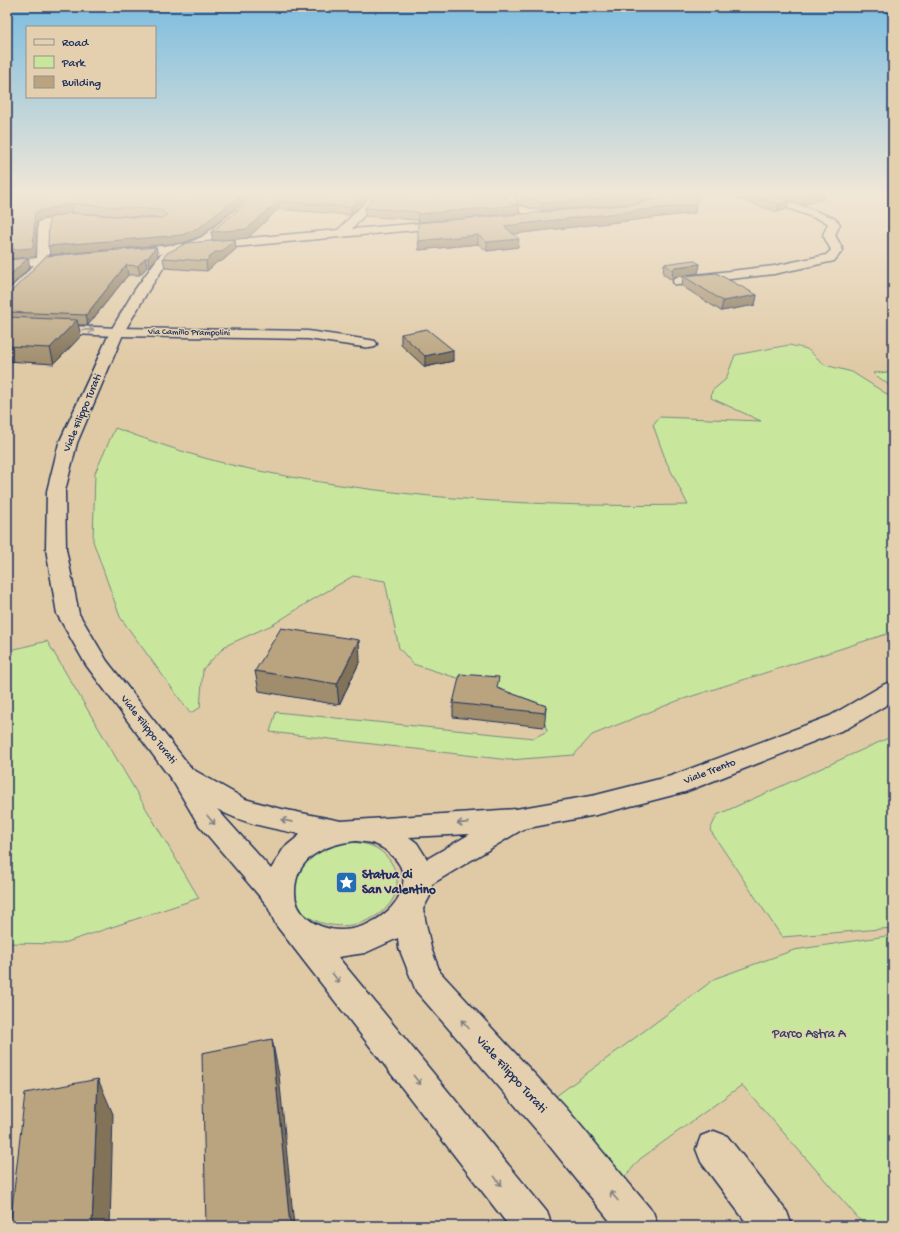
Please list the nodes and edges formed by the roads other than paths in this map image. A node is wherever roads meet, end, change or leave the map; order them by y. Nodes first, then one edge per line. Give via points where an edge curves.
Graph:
1 (43, 252) edge
2 (149, 252) edge
3 (184, 252) edge
4 (836, 252) edge
5 (114, 255) edge
6 (82, 257) edge
7 (43, 261) junction
8 (7, 264) edge
9 (679, 282) dead end
10 (7, 299) edge
11 (7, 327) edge
12 (117, 332) junction
13 (370, 344) dead end
14 (893, 690) edge
15 (183, 776) junction
16 (516, 820) junction
17 (348, 831) junction
18 (418, 878) junction
19 (409, 911) junction
20 (287, 912) junction
21 (714, 1149) dead end
22 (533, 1226) edge
23 (639, 1226) edge
24 (774, 1226) edge

1 - 7 street
2 - 5 street
3 - 12 street, Viale Filippo Turati via 181,258 145,285
4 - 9 street via 830,258 774,270
6 - 7 street
7 - 8 street
7 - 10 street
11 -> 12 street, Via Camillo Prampolini
12 - 13 street, Via Camillo Prampolini via 308,335
12 - 15 street, Viale Filippo Turati via 68,443 56,491 56,549 68,614 98,665
14 - 16 street, Viale Trento via 839,722 676,785 596,805
17 -> 15 street, Viale Filippo Turati via 277,819 236,807
15 -> 20 street, Viale Filippo Turati via 208,817
16 -> 17 street, Viale Trento
16 - 18 street, Viale Trento
17 - 18 street via 374,833 391,840 404,850 414,863
17 - 20 street via 319,838 301,848 288,863 281,881
18 - 19 street via 416,895
19 - 20 street via 395,926 376,937 354,943 332,943 311,937
23 -> 19 street, Viale Filippo Turati via 553,1121 427,981 415,948
20 -> 22 street, Viale Filippo Turati
21 - 24 street

